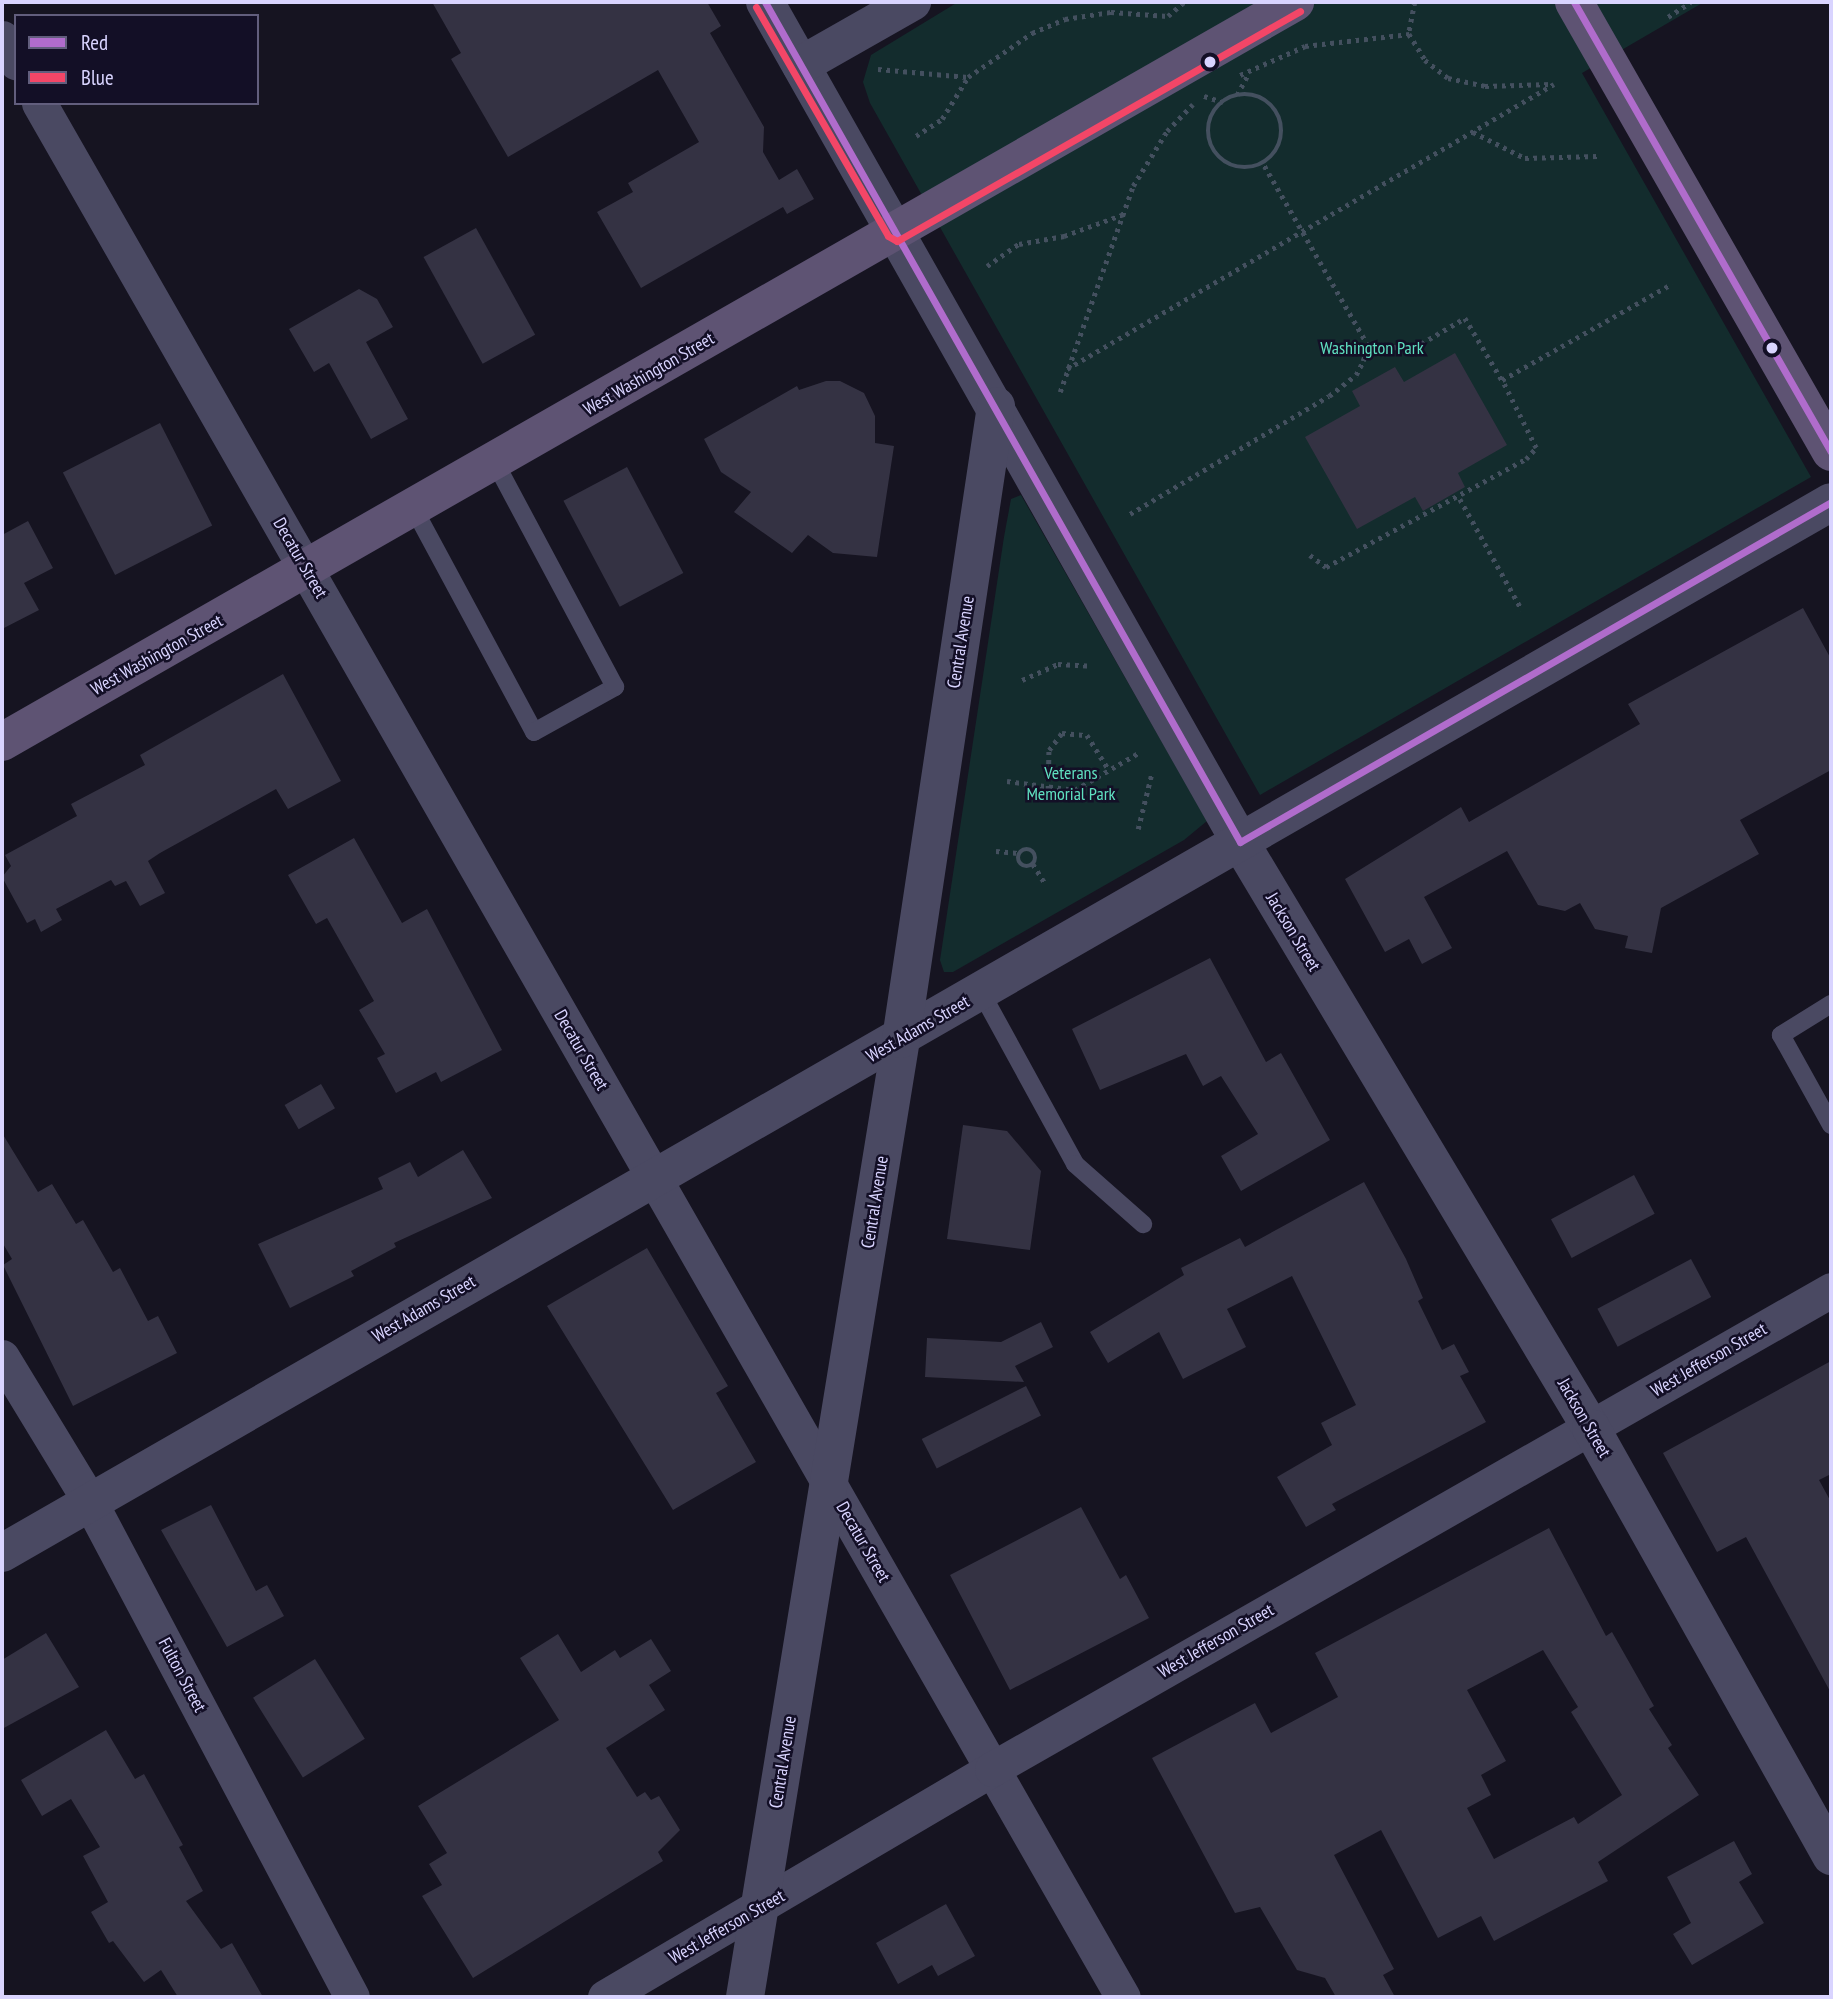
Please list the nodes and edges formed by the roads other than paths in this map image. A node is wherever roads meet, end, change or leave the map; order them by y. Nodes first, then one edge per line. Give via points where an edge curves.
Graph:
1 (765, 2) edge
2 (912, 2) edge
3 (1295, 2) edge
4 (1574, 2) edge
5 (2, 38) edge
6 (14, 59) edge
7 (801, 65) junction
8 (40, 105) edge
9 (897, 231) junction
10 (996, 406) junction
11 (1831, 452) edge
12 (495, 462) junction
13 (1831, 502) edge
14 (414, 509) junction
15 (307, 570) junction
16 (2, 742) edge
17 (1240, 842) junction
18 (981, 992) junction
19 (1831, 1004) edge
20 (901, 1039) junction
21 (1831, 1125) edge
22 (653, 1176) junction
23 (1143, 1224) dead end
24 (1831, 1290) edge
25 (2, 1357) edge
26 (1591, 1428) junction
27 (829, 1485) junction
28 (90, 1502) junction
29 (2, 1553) edge
30 (992, 1769) junction
31 (1831, 1856) edge
32 (759, 1908) junction
33 (352, 1997) edge
34 (604, 1997) edge
35 (745, 1997) edge
36 (1123, 1997) edge

1 - 7 street, Jackson Street
2 - 7 street
3 - 9 main road, West Washington Street
4 - 11 main road
5 - 6 street
7 - 9 street, Jackson Street
8 - 15 street, Decatur Street
9 - 10 street, Jackson Street
9 - 12 main road, West Washington Street
10 - 17 street, Jackson Street
10 - 20 street, Central Avenue
12 - 14 main road, West Washington Street
12 - 14 lane via 615,687 534,732
13 - 17 street, West Adams Street
14 - 15 main road, West Washington Street
15 - 16 main road, West Washington Street
15 - 22 street, Decatur Street
17 - 18 street, West Adams Street
17 - 26 street, Jackson Street
18 - 20 street, West Adams Street
18 - 23 lane via 1075,1164
19 - 21 lane via 1781,1035
20 - 22 street, West Adams Street
20 - 27 street, Central Avenue
22 - 27 street, Decatur Street
22 - 28 street, West Adams Street
24 - 26 street, West Jefferson Street
25 - 28 street, Fulton Street
26 - 30 street, West Jefferson Street
26 - 31 street, Jackson Street
27 - 30 street, Decatur Street
27 - 32 street, Central Avenue
28 - 29 street, West Adams Street
28 - 33 street, Fulton Street
30 - 32 street, West Jefferson Street
30 - 36 street, Decatur Street
32 - 34 street, West Jefferson Street
32 - 35 street, Central Avenue

